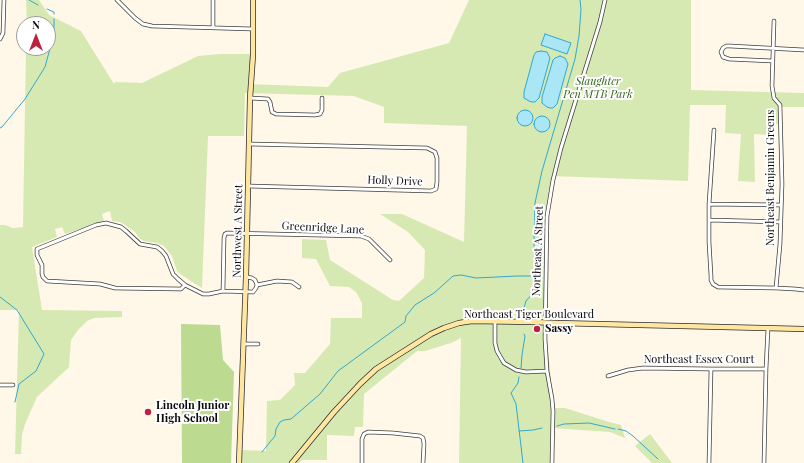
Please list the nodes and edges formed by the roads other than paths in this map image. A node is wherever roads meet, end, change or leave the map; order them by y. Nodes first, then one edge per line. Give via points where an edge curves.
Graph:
1 (4, 0) edge
2 (117, 0) edge
3 (213, 0) edge
4 (254, 0) edge
5 (605, 0) edge
6 (774, 21) dead end
7 (213, 28) junction
8 (253, 29) junction
9 (0, 39) edge
10 (773, 49) junction
11 (804, 50) edge
12 (773, 60) junction
13 (250, 98) junction
14 (322, 98) dead end
15 (714, 130) dead end
16 (249, 144) junction
17 (248, 186) junction
18 (710, 204) junction
19 (781, 205) junction
20 (709, 220) junction
21 (781, 222) junction
22 (247, 235) junction
23 (390, 260) dead end
24 (246, 277) junction
25 (186, 285) junction
26 (257, 285) junction
27 (298, 287) dead end
28 (776, 288) junction
29 (804, 290) edge
30 (223, 291) junction
31 (246, 292) junction
32 (495, 322) junction
33 (768, 328) junction
34 (804, 329) edge
35 (244, 344) junction
36 (258, 344) dead end
37 (710, 369) junction
38 (766, 369) junction
39 (547, 371) junction
40 (608, 376) dead end
41 (0, 385) edge
42 (13, 385) dead end
43 (240, 463) edge
44 (292, 463) edge
45 (362, 463) edge
46 (423, 463) edge
47 (552, 463) edge
48 (709, 463) edge
49 (764, 463) edge

1 - 9 street via 3,33
2 - 7 street via 143,24
3 - 7 street
4 - 8 street, Northwest A Street
5 - 39 street, Northeast A Street via 561,148 546,216
6 - 10 street, Northeast Benjamin Greens
7 - 8 street
8 - 13 street, Northwest A Street
10 - 11 street
10 - 12 street, Northeast Benjamin Greens
10 - 12 street via 726,46 721,52 723,57 729,59
12 - 19 street, Northeast Benjamin Greens via 773,94 780,105
13 - 14 street via 268,99 272,112 276,114 315,115 320,114 322,110
13 - 16 street, Northwest A Street
15 - 18 street
16 - 17 street, Northwest A Street
16 - 17 street, Holly Drive via 427,148 435,152 437,158 437,182 436,189 431,191
17 - 22 street, Northwest A Street
18 - 19 street
18 - 20 street
19 - 21 street, Northeast Benjamin Greens
20 - 21 street
20 - 28 street via 713,284 718,287
21 - 28 street, Northeast Benjamin Greens
22 - 23 street, Greenridge Lane via 361,236 370,239
22 - 24 street, Northwest A Street
22 - 30 street, Greenridge Lane via 224,236
24 - 26 street via 255,280
24 - 31 street, Northwest A Street
25 - 25 street via 173,274 162,251 157,247 140,244 121,227 112,224 96,225 38,249 42,274 47,281 100,284 115,288 181,289
25 - 30 street via 203,294
26 - 27 street via 277,281 292,282
26 - 31 street via 253,292
28 - 29 street
30 - 31 street
31 - 35 street, Northwest A Street
32 - 33 street, Northeast Tiger Boulevard, bridge
32 - 39 street via 495,343 504,363 526,372
32 - 44 street, Northeast Tiger Boulevard via 466,322 444,328 376,369 348,396
33 - 34 street, Northeast Tiger Boulevard
33 - 38 street
35 - 36 street
35 - 43 street, Northwest A Street
37 - 38 street, Northeast Essex Court
37 - 40 street, Northeast Essex Court via 643,368
37 - 48 street
38 - 49 street
39 - 47 street, Northeast A Street via 553,412
41 - 42 street
45 - 46 street via 362,439 368,432 420,436 424,444

